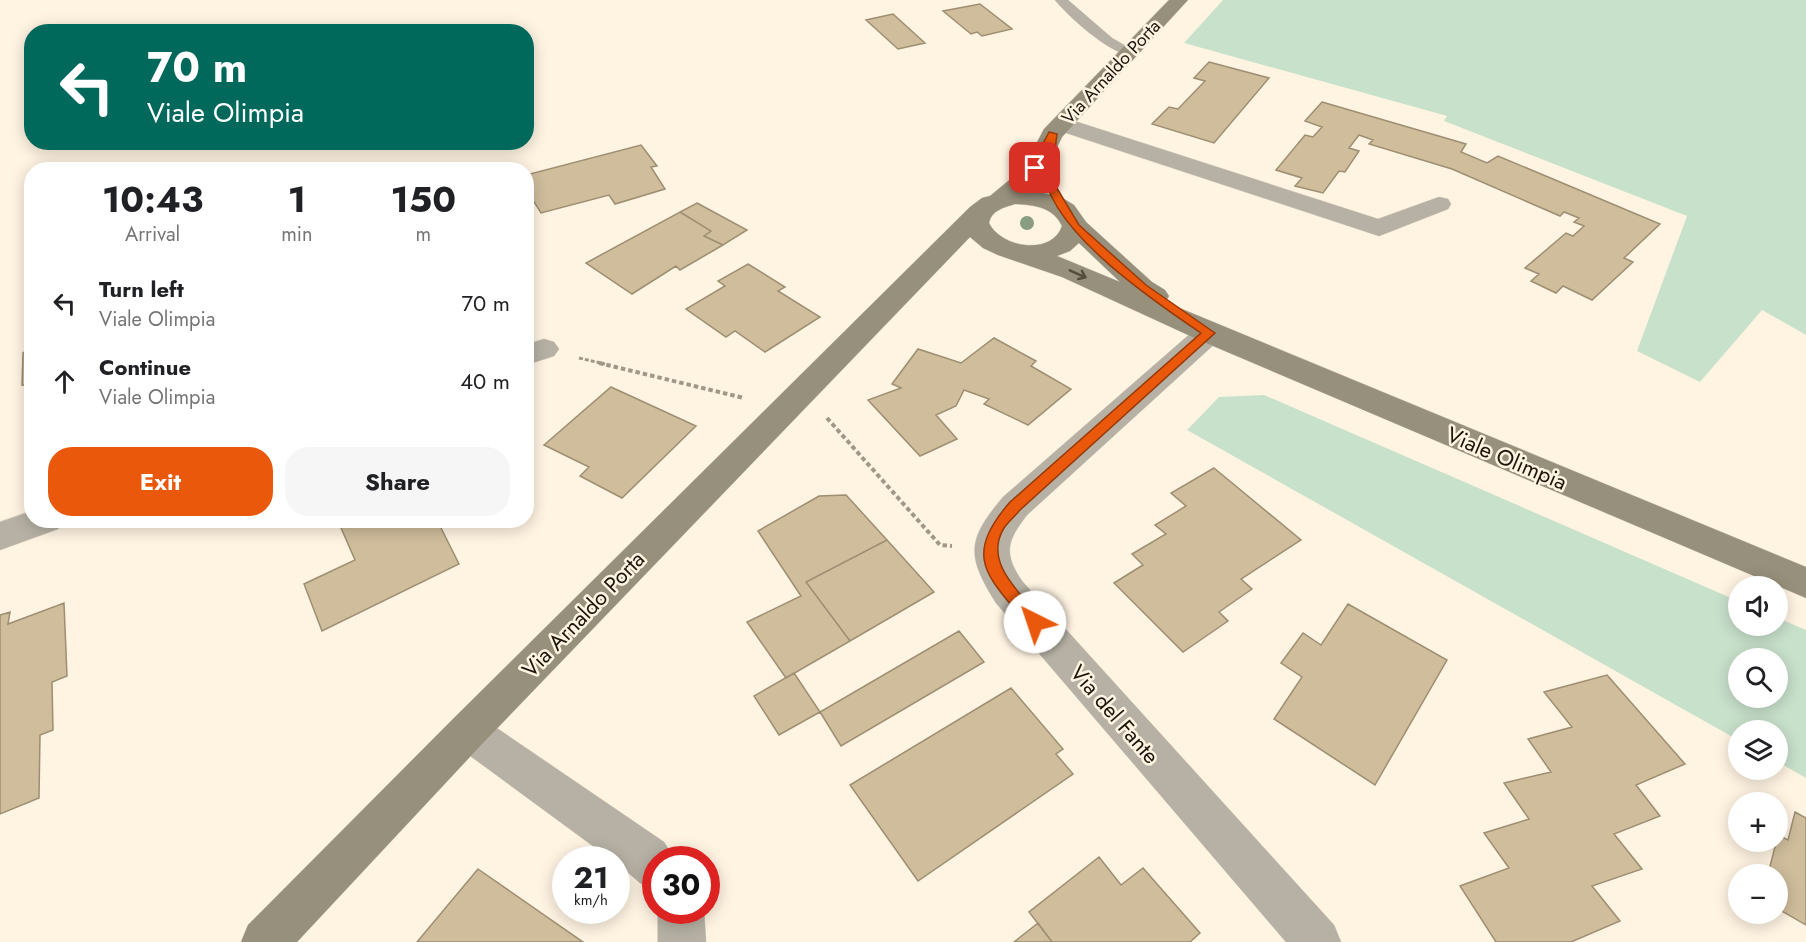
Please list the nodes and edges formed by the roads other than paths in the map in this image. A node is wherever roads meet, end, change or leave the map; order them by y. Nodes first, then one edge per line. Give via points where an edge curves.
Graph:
1 (1061, 0) edge
2 (1179, 0) edge
3 (1130, 52) junction
4 (1057, 129) junction
5 (1000, 199) junction
6 (1439, 204) dead end
7 (978, 214) junction
8 (1070, 218) junction
9 (1015, 252) junction
10 (903, 288) junction
11 (1209, 333) junction
12 (24, 528) edge
13 (0, 536) edge
14 (1806, 583) edge
15 (468, 731) junction
16 (642, 854) edge
17 (681, 924) edge
18 (265, 942) edge
19 (682, 942) edge
20 (1317, 942) edge

1 - 3 lane via 1108,40
2 - 3 main road, Via Arnaldo Porta
3 - 4 main road, Via Arnaldo Porta
4 - 5 main road, Via Arnaldo Porta via 1035,168
4 - 6 street via 1379,228
4 - 8 main road, Viale Olimpia via 1048,165 1050,185
5 - 7 main road via 990,202
5 - 8 main road via 1035,198 1055,204
7 - 9 main road via 975,222 983,238
7 - 10 main road, Via Arnaldo Porta
8 - 9 main road via 1073,235 1066,243 1054,249
8 - 11 main road, Viale Olimpia via 1142,288
9 - 10 main road, Via Arnaldo Porta via 976,249 947,261
9 -> 11 main road, Viale Olimpia via 1072,271
10 - 15 main road, Via Arnaldo Porta
11 - 14 main road, Viale Olimpia
11 - 20 street, Via del Fante via 1015,506 997,526 989,549 994,572 1009,592
12 - 13 street
15 - 16 street
15 - 18 main road, Via Arnaldo Porta
17 - 19 street

